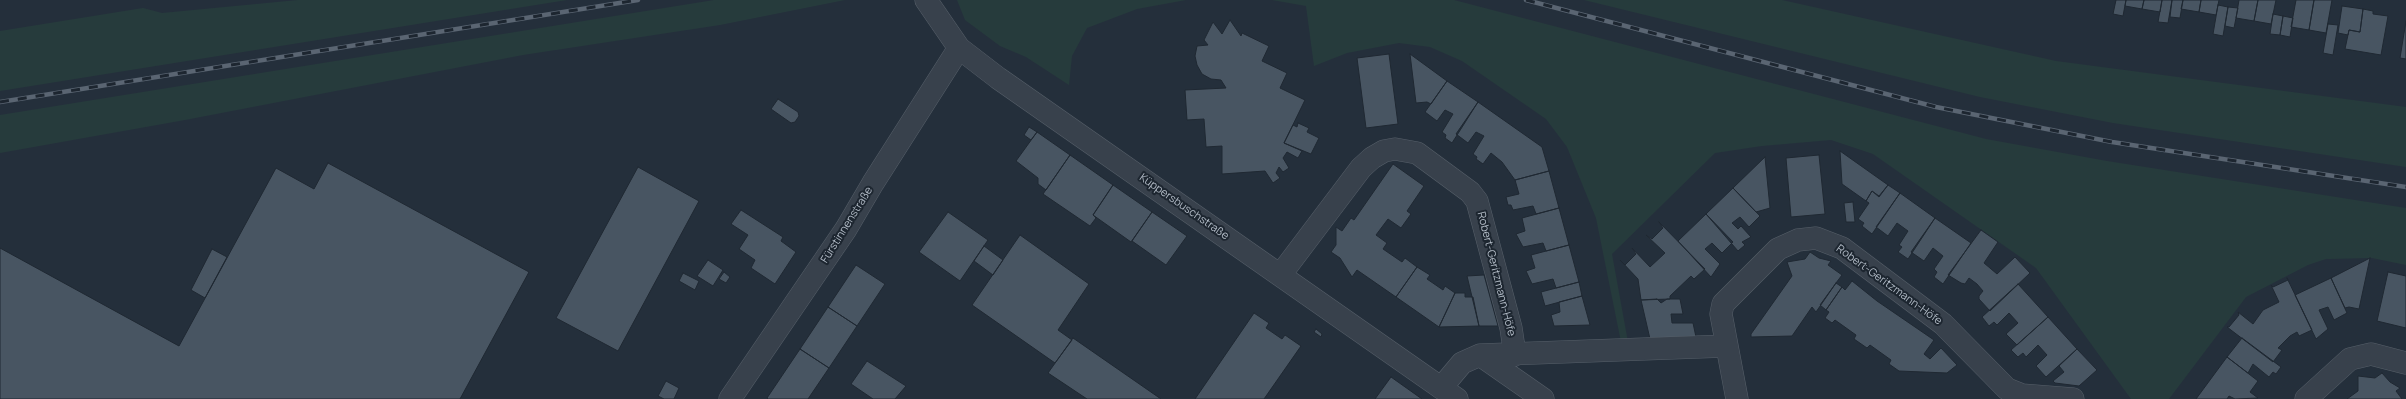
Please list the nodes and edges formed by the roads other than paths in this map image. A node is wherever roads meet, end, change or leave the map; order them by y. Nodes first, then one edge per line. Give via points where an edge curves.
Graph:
1 (926, 0) edge
2 (959, 48) junction
3 (1281, 274) junction
4 (1726, 346) junction
5 (1516, 354) junction
6 (1480, 355) junction
7 (2406, 363) edge
8 (1449, 393) edge
9 (730, 399) edge
10 (1543, 399) edge
11 (1736, 399) edge
12 (2073, 399) edge
13 (2306, 399) edge

1 - 2 street, Küppersbuschstraße
2 - 3 street, Küppersbuschstraße via 998,78
2 - 9 street, Fürstinnenstraße via 846,230
3 - 5 street, Robert-Geritzmann-Höfe via 1366,163 1384,151 1395,148 1417,153 1470,192 1477,201
3 - 8 street, Küppersbuschstraße
4 - 5 street
4 - 11 street, Robert-Geritzmann-Höfe
4 - 12 street, Robert-Geritzmann-Höfe via 1721,314 1723,304 1778,249 1798,240 1816,238 1842,248 1944,324 2007,389 2022,395
5 - 6 street
6 - 8 street via 1462,363
6 - 10 street
7 - 13 street via 2371,354 2350,359

